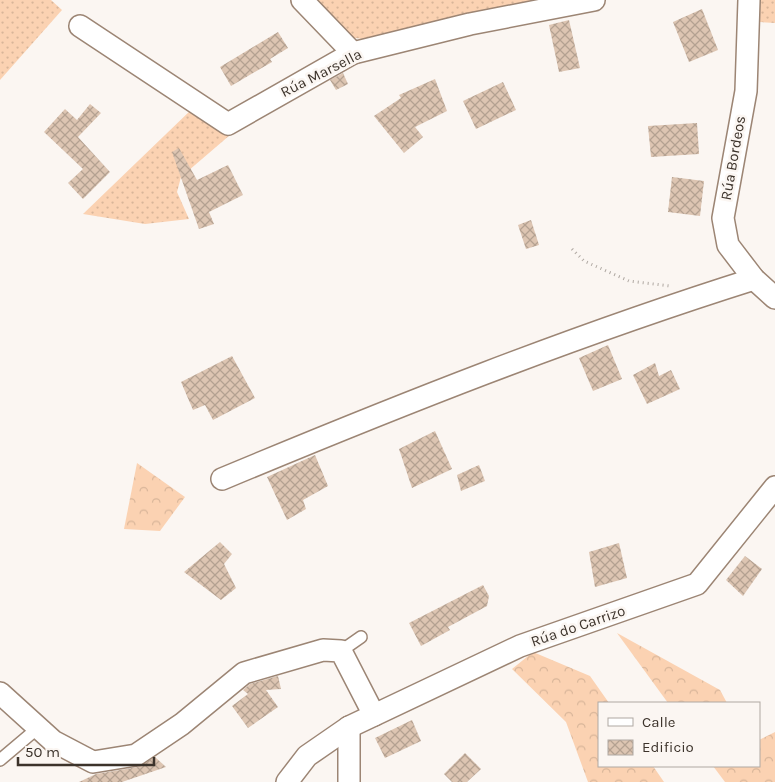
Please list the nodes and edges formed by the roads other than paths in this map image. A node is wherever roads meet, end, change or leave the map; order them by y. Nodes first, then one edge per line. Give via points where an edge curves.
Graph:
1 (302, 0) edge
2 (594, 0) edge
3 (749, 0) edge
4 (80, 26) dead end
5 (354, 53) junction
6 (754, 279) junction
7 (775, 298) edge
8 (222, 479) dead end
9 (775, 487) edge
10 (361, 637) dead end
11 (341, 651) junction
12 (0, 693) edge
13 (374, 715) junction
14 (39, 727) junction
15 (349, 727) junction
16 (0, 760) edge
17 (287, 782) edge
18 (349, 782) edge

1 - 5 street
2 - 5 street, Rúa Marsella via 470,24
3 - 6 street, Rúa Bordeos via 746,91 723,218 728,245
4 - 5 street, Rúa Marsella via 228,124
6 - 7 street, Rúa Bordeos
6 - 8 street via 549,348 384,411
9 - 13 street, Rúa do Carrizo via 697,584 520,646
10 - 11 lane
11 - 13 street
11 - 14 street via 323,650 244,673 182,724 136,755 93,762 54,741
12 - 14 street
13 - 15 street, Rúa do Carrizo
14 - 16 lane
15 - 17 street, Rúa do Carrizo via 308,756
15 - 18 street

